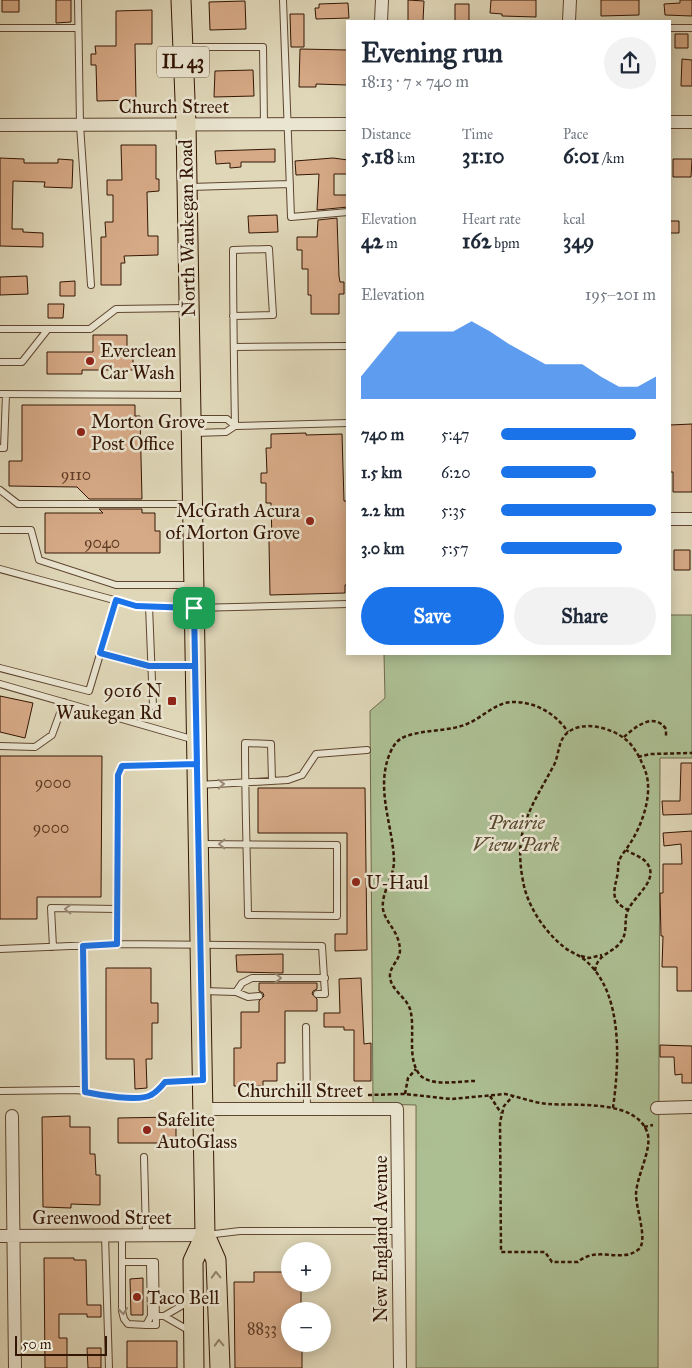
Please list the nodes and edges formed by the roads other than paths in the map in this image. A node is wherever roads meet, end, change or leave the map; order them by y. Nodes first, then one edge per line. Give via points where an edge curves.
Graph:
1 (78, 0) edge
2 (181, 0) edge
3 (283, 0) edge
4 (382, 0) edge
5 (570, 0) edge
6 (381, 20) edge
7 (569, 20) edge
8 (0, 28) edge
9 (78, 28) junction
10 (671, 28) edge
11 (692, 28) edge
12 (183, 47) junction
13 (671, 122) edge
14 (692, 122) edge
15 (186, 124) junction
16 (264, 124) junction
17 (287, 124) junction
18 (346, 124) edge
19 (0, 125) edge
20 (80, 125) junction
21 (290, 184) junction
22 (186, 187) junction
23 (346, 212) edge
24 (91, 285) dead end
25 (188, 308) junction
26 (233, 316) junction
27 (0, 329) edge
28 (48, 329) junction
29 (346, 346) edge
30 (234, 347) junction
31 (0, 362) edge
32 (3, 394) edge
33 (190, 395) junction
34 (346, 423) edge
35 (190, 426) junction
36 (235, 426) junction
37 (0, 448) edge
38 (0, 490) edge
39 (192, 504) junction
40 (671, 519) edge
41 (692, 519) edge
42 (0, 530) edge
43 (0, 569) edge
44 (194, 585) junction
45 (116, 600) junction
46 (346, 604) edge
47 (149, 606) junction
48 (194, 608) junction
49 (100, 653) junction
50 (152, 666) junction
51 (195, 666) junction
52 (0, 668) edge
53 (0, 684) edge
54 (64, 702) junction
55 (153, 706) dead end
56 (196, 740) junction
57 (0, 746) edge
58 (367, 750) dead end
59 (197, 764) junction
60 (272, 781) junction
61 (245, 782) junction
62 (197, 785) junction
63 (198, 844) junction
64 (246, 844) junction
65 (117, 909) junction
66 (117, 944) junction
67 (83, 946) junction
68 (200, 946) junction
69 (53, 947) junction
70 (0, 949) edge
71 (325, 978) junction
72 (201, 991) junction
73 (236, 992) junction
74 (317, 994) dead end
75 (259, 996) dead end
76 (306, 1027) dead end
77 (203, 1080) junction
78 (0, 1091) edge
79 (85, 1092) junction
80 (692, 1107) edge
81 (658, 1108) dead end
82 (203, 1109) junction
83 (307, 1109) junction
84 (398, 1109) joint
85 (12, 1116) dead end
86 (144, 1157) dead end
87 (398, 1231) junction
88 (105, 1235) junction
89 (122, 1235) junction
90 (146, 1235) junction
91 (205, 1235) junction
92 (0, 1236) edge
93 (14, 1236) junction
94 (122, 1262) junction
95 (150, 1262) junction
96 (193, 1299) junction
97 (160, 1316) junction
98 (146, 1325) junction
99 (194, 1333) junction
100 (14, 1368) edge
101 (108, 1368) edge
102 (194, 1368) edge
103 (220, 1368) edge
104 (400, 1368) edge

1 - 9 lane
2 - 12 main road, North Waukegan Road / IL 43
3 - 17 lane
4 - 6 street
5 - 7 street
8 - 9 lane
9 - 20 lane
10 - 11 lane
12 - 15 main road, North Waukegan Road / IL 43
12 - 16 lane via 263,47
13 - 14 street
15 - 16 street, Church Street
15 - 20 street, Church Street
15 - 22 main road, North Waukegan Road / IL 43
16 - 17 street, Church Street
17 - 18 street, Church Street
17 - 21 lane
19 - 20 street, Church Street
20 - 24 lane
21 - 22 lane
21 - 23 lane via 292,218
22 - 25 main road, North Waukegan Road / IL 43
25 - 28 lane via 116,310 90,329
25 - 33 main road, North Waukegan Road / IL 43
26 - 26 lane via 232,250 269,249 273,315
26 - 30 lane
27 - 28 lane
28 - 31 lane via 22,362
29 - 30 lane
30 - 36 lane
32 - 33 lane
32 - 37 lane via 4,448
33 - 35 main road, North Waukegan Road / IL 43
34 - 36 lane
35 - 36 lane via 226,432
35 - 36 lane via 227,419
35 - 39 main road, North Waukegan Road / IL 43
38 - 39 lane via 18,504
39 - 44 main road, North Waukegan Road / IL 43
40 - 41 street
42 - 44 lane via 31,530 39,560 116,585
43 - 45 lane
44 - 48 main road, North Waukegan Road / IL 43
45 - 47 lane
45 - 49 lane
46 - 48 lane
47 - 48 lane
47 - 50 lane
48 - 51 main road, North Waukegan Road / IL 43
49 - 50 lane
49 - 52 lane via 89,691
50 - 51 lane
50 - 55 lane
51 - 56 main road, North Waukegan Road / IL 43
53 - 54 lane
54 - 56 lane
54 - 57 lane via 52,735 41,743 35,747
56 - 59 main road, North Waukegan Road / IL 43
58 - 60 lane via 316,754 302,775
59 - 62 main road, North Waukegan Road / IL 43
59 - 65 lane via 122,766 118,775
60 - 61 lane
60 - 61 lane via 271,744 245,743
62 -> 61 lane
61 - 64 lane
62 - 63 main road, North Waukegan Road / IL 43
64 -> 63 lane
63 - 68 main road, North Waukegan Road / IL 43
64 - 64 lane via 248,915 337,916 337,845
65 - 66 lane
65 -> 69 lane via 52,908
66 - 67 lane
66 - 68 lane
67 - 69 lane
67 - 79 lane
68 - 71 lane via 322,946
68 - 72 main road, North Waukegan Road / IL 43
69 - 70 lane
73 -> 71 lane via 242,983 252,978
71 - 74 lane via 325,994
72 - 73 lane
72 - 77 main road, North Waukegan Road / IL 43
73 - 75 lane via 248,997
76 - 83 lane
77 - 79 lane via 165,1082 149,1097 110,1098
77 - 82 main road, North Waukegan Road / IL 43
78 - 79 lane
80 - 81 street
82 - 83 street, Churchill Street
82 - 91 main road, North Waukegan Road / IL 43
83 - 84 street, Churchill Street
84 - 87 street, New England Avenue
85 - 93 street
86 - 90 lane
87 - 91 lane
87 - 104 street, New England Avenue
88 - 89 street, Greenwood Street
88 - 93 street, Greenwood Street
88 - 101 lane
89 - 90 street, Greenwood Street
89 - 94 lane
90 - 91 street, Greenwood Street
91 - 96 main road, North Waukegan Road / IL 43 via 193,1261
103 -> 91 main road, North Waukegan Road / IL 43 via 216,1260
92 - 93 street, Greenwood Street
93 - 100 street
94 - 95 lane
94 -> 98 lane via 124,1319 128,1324
95 - 97 lane via 155,1262
95 - 98 lane via 151,1316
96 - 97 lane
96 - 99 main road, North Waukegan Road / IL 43
97 - 98 lane via 156,1325
97 - 99 lane
99 - 102 main road, North Waukegan Road / IL 43

